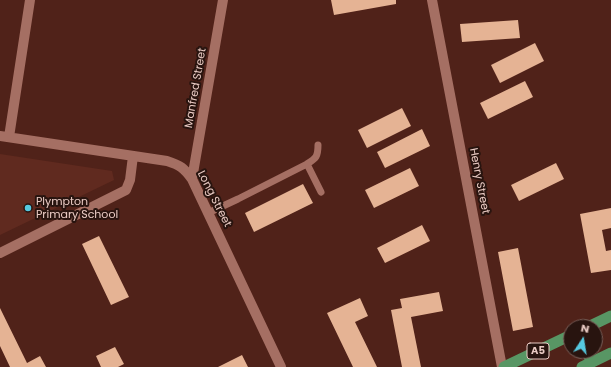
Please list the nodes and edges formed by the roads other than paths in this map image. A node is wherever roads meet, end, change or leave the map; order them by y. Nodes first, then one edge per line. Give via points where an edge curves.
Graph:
1 (30, 0) edge
2 (223, 0) edge
3 (432, 0) edge
4 (5, 136) edge
5 (318, 145) dead end
6 (133, 156) junction
7 (307, 164) junction
8 (192, 180) junction
9 (321, 192) dead end
10 (208, 213) junction
11 (0, 253) edge
12 (563, 339) edge
13 (611, 353) edge
14 (587, 364) edge
15 (281, 367) edge
16 (503, 367) edge

1 - 4 street
2 - 8 street, Manfred Street
3 - 16 street, Henry Street
4 - 6 street, Long Street
5 - 7 lane via 316,159
6 - 8 street, Long Street via 178,165
6 - 11 street via 126,190
7 - 9 lane
7 - 10 lane
8 - 10 street, Long Street
10 - 15 street, Long Street
12 - 16 highway, A5
13 - 14 highway

